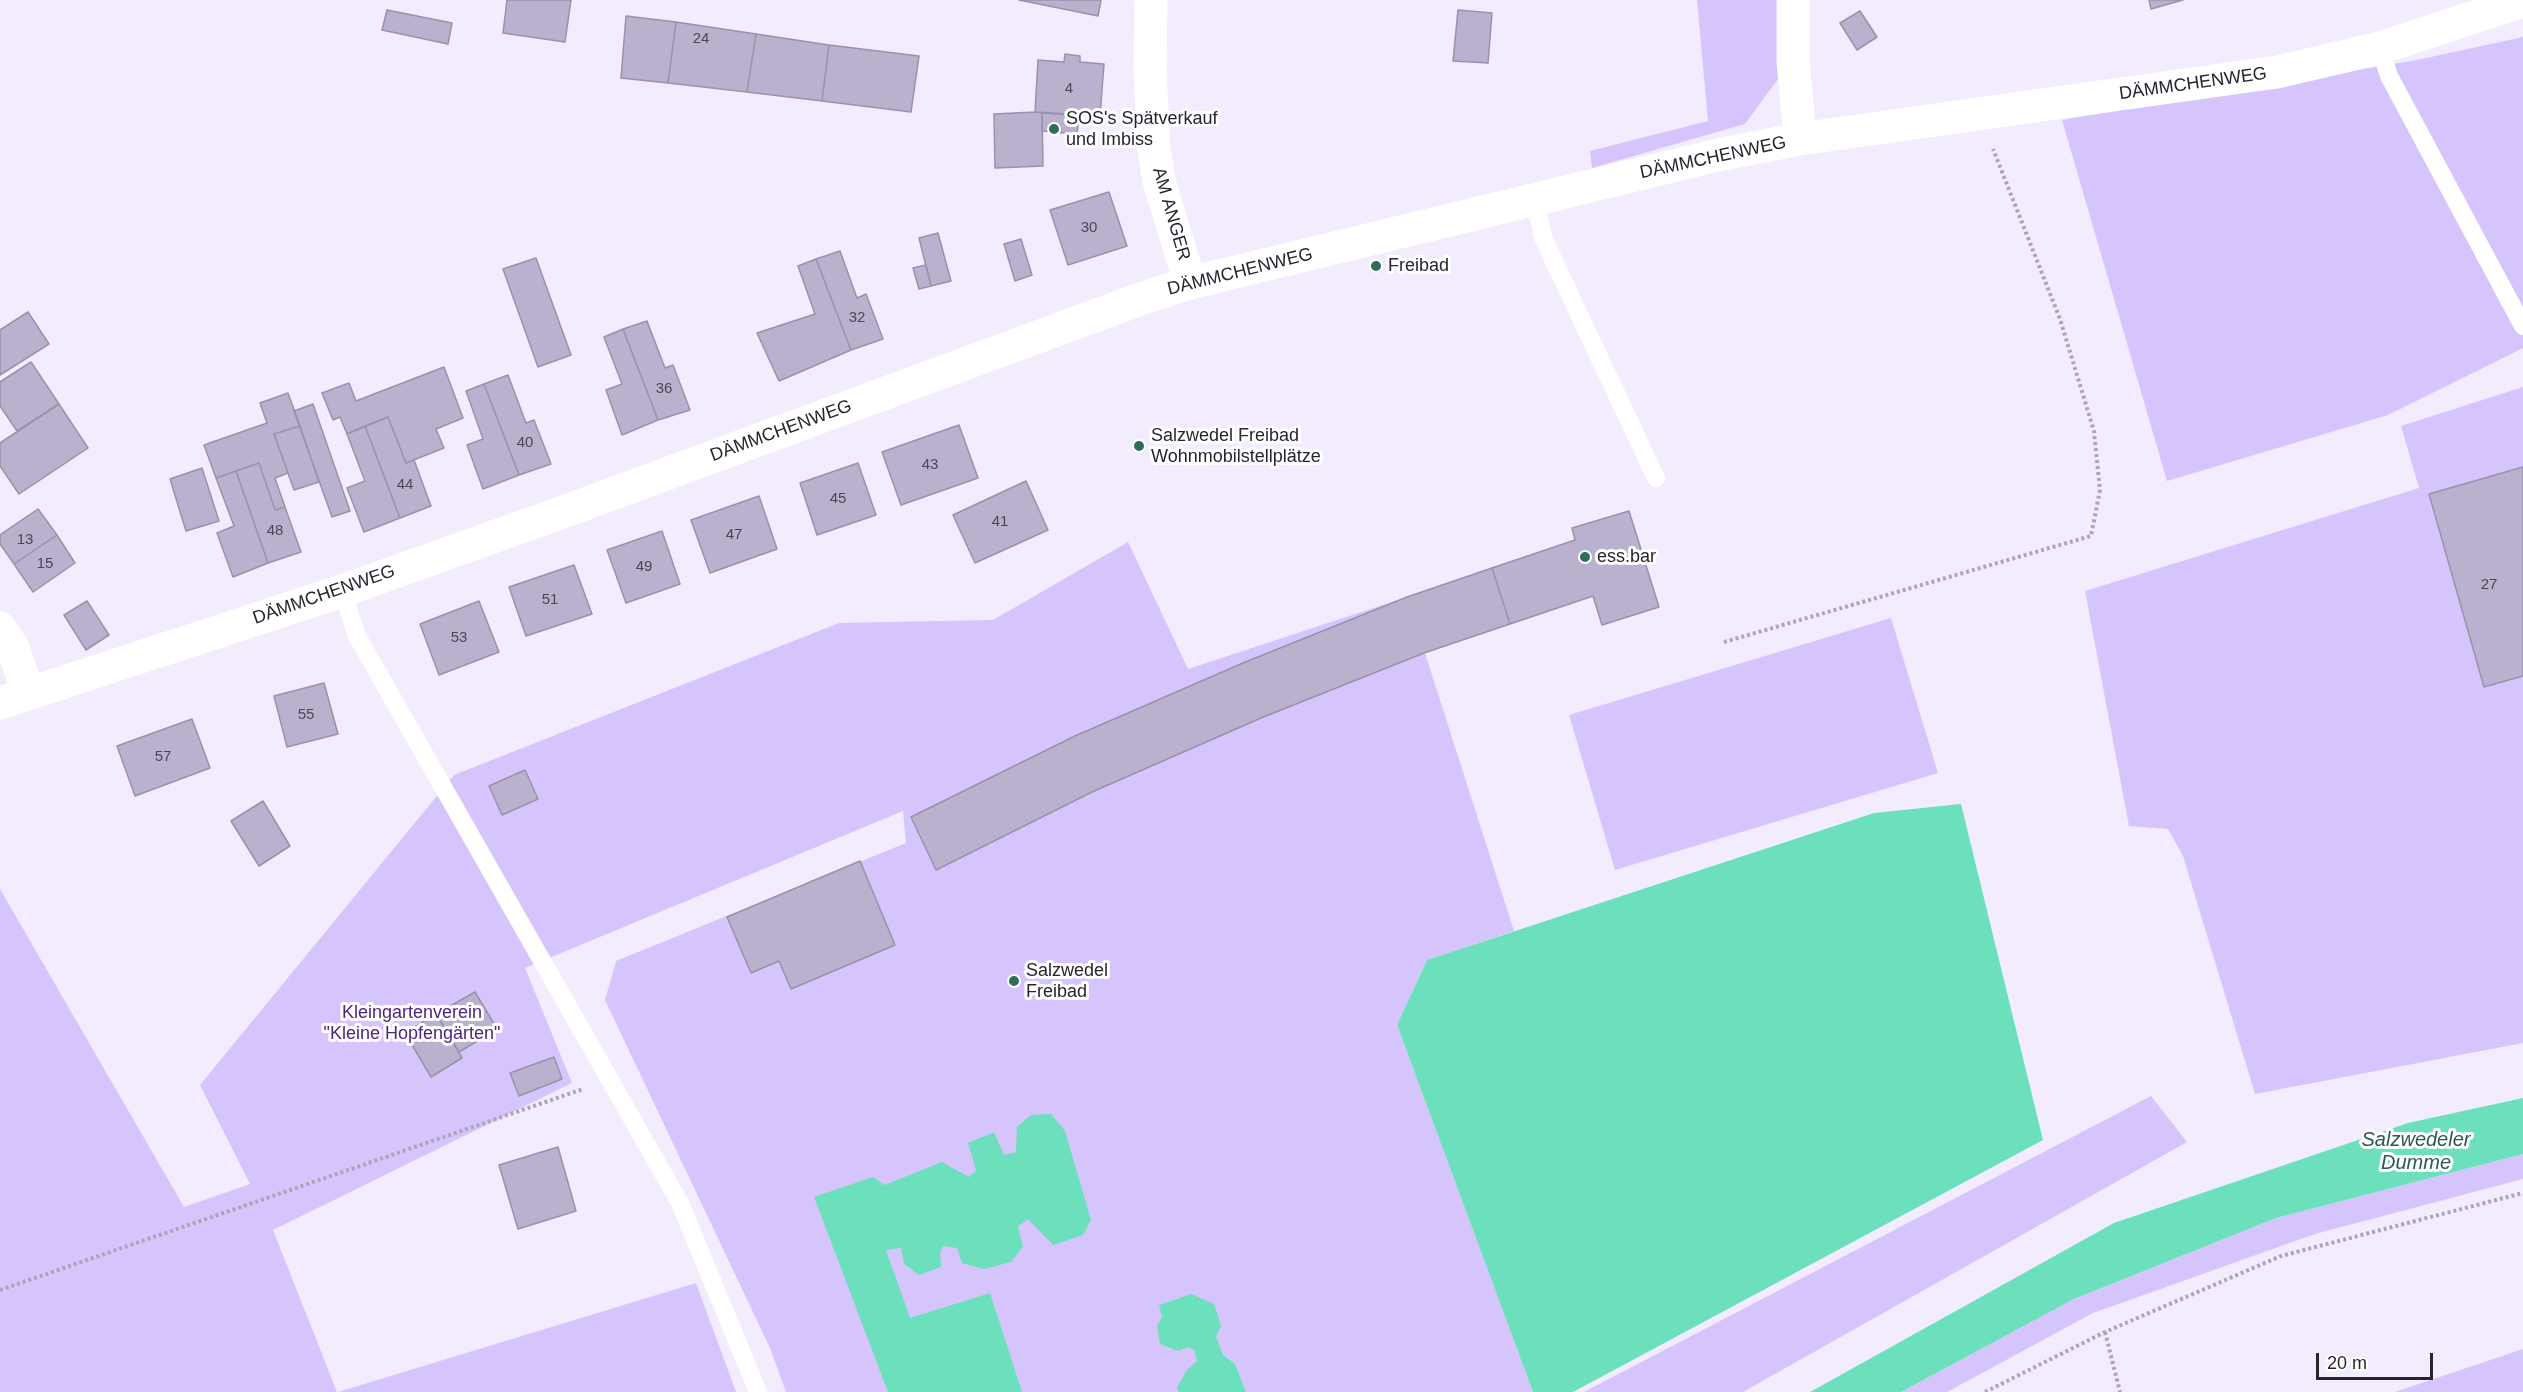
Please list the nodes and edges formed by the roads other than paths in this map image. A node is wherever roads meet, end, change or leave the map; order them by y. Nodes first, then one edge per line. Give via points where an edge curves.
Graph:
1 (1151, 0) edge
2 (1793, 0) edge
3 (2523, 1) edge
4 (2380, 48) junction
5 (1800, 139) junction
6 (1534, 199) junction
7 (1190, 283) junction
8 (2523, 326) edge
9 (1656, 478) dead end
10 (342, 591) junction
11 (0, 628) edge
12 (14, 698) edge
13 (758, 1392) edge

1 - 7 street, AM ANGER via 1154,150 1159,181
2 - 5 street via 1793,61
3 - 4 street, DÄMMCHENWEG
4 - 5 street, DÄMMCHENWEG via 2277,72
4 - 8 lane via 2389,76
5 - 6 street, DÄMMCHENWEG
6 - 7 street, DÄMMCHENWEG
6 - 9 lane via 1544,240
7 - 10 street, DÄMMCHENWEG via 1070,323
10 - 12 street, DÄMMCHENWEG
10 - 13 lane via 357,636 680,1203
11 - 12 street via 13,648

